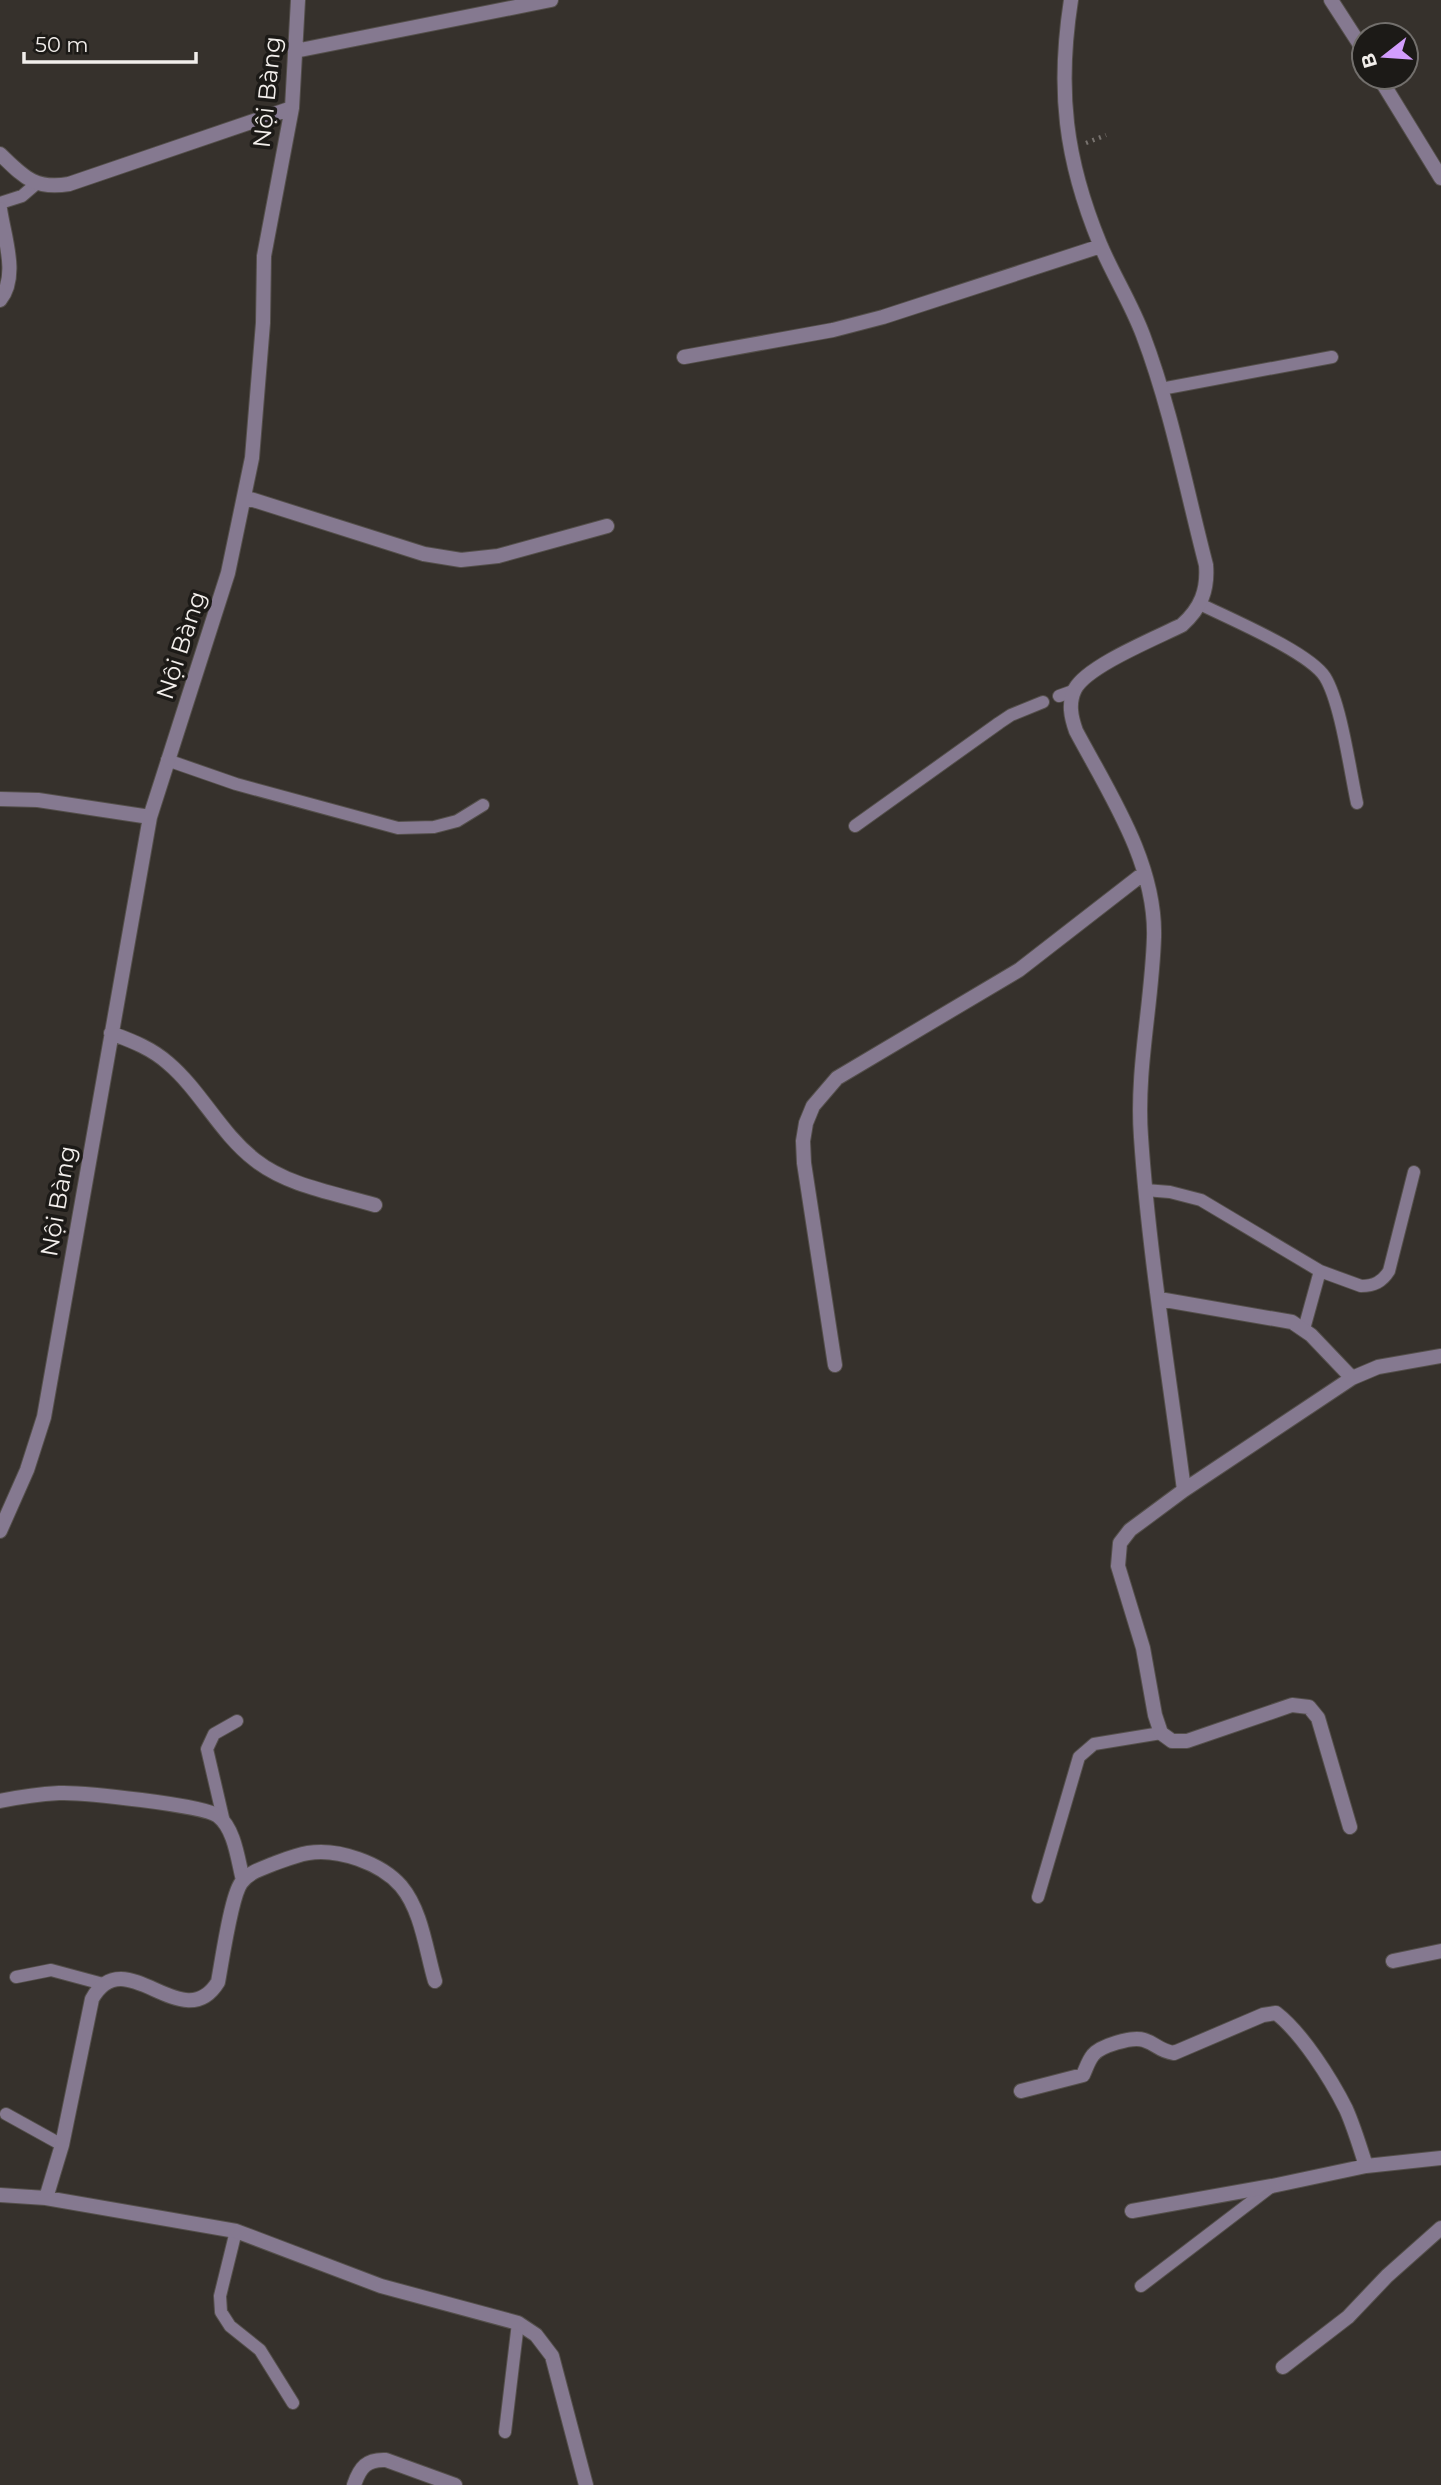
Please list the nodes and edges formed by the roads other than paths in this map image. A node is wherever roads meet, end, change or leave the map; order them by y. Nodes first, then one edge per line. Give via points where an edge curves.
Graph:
1 (298, 0) edge
2 (551, 0) edge
3 (1071, 0) edge
4 (1331, 0) edge
5 (1350, 29) edge
6 (295, 51) junction
7 (1388, 91) edge
8 (292, 108) junction
9 (0, 154) edge
10 (1441, 178) edge
11 (36, 184) junction
12 (0, 203) edge
13 (0, 209) edge
14 (1101, 246) junction
15 (0, 300) edge
16 (684, 357) dead end
17 (1332, 357) dead end
18 (1161, 389) junction
19 (244, 496) junction
20 (607, 526) dead end
21 (1200, 604) junction
22 (1073, 691) junction
23 (1059, 696) dead end
24 (1043, 702) dead end
25 (167, 760) junction
26 (0, 799) edge
27 (1357, 803) dead end
28 (483, 805) dead end
29 (150, 817) junction
30 (855, 826) dead end
31 (1144, 873) junction
32 (111, 1033) junction
33 (1414, 1172) dead end
34 (1145, 1190) junction
35 (375, 1205) dead end
36 (1320, 1271) junction
37 (1159, 1299) junction
38 (1304, 1329) junction
39 (1441, 1356) edge
40 (835, 1365) dead end
41 (1352, 1378) junction
42 (1184, 1490) junction
43 (0, 1531) edge
44 (237, 1721) dead end
45 (1161, 1732) junction
46 (0, 1801) edge
47 (224, 1822) junction
48 (1350, 1827) dead end
49 (243, 1880) junction
50 (1038, 1897) dead end
51 (1441, 1951) edge
52 (1393, 1961) dead end
53 (16, 1977) dead end
54 (435, 1981) dead end
55 (103, 1984) junction
56 (1021, 2091) dead end
57 (6, 2114) dead end
58 (62, 2145) junction
59 (1441, 2158) edge
60 (1367, 2166) junction
61 (1272, 2186) junction
62 (0, 2195) edge
63 (46, 2198) junction
64 (1132, 2211) dead end
65 (1441, 2228) edge
66 (236, 2231) junction
67 (1142, 2286) dead end
68 (517, 2323) junction
69 (1283, 2367) dead end
70 (293, 2403) dead end
71 (505, 2432) dead end
72 (354, 2485) edge
73 (455, 2485) edge
74 (586, 2485) edge

1 - 6 street, Nội Bàng
2 - 6 street
3 - 14 street via 1065,115 1073,162
4 - 5 street
6 - 8 street, Nội Bàng
7 - 10 street
8 - 11 street via 69,184
8 - 19 street, Nội Bàng via 264,256 252,458
9 - 11 street
11 - 12 lane via 22,196
13 - 15 street via 9,269 9,282
14 - 16 street via 870,321
14 - 18 street via 1135,316
17 - 18 lane
18 - 21 street via 1206,565
19 - 20 street via 424,554 461,560 498,556
19 - 25 street, Nội Bàng via 228,573
21 - 22 street via 1182,625 1089,673
21 - 27 lane via 1306,658 1324,676 1335,702
22 - 23 lane
22 - 31 street via 1070,704 1076,731 1129,829
24 - 30 lane via 999,723
25 - 28 lane via 236,784 398,828 457,821
25 - 29 street, Nội Bàng
26 - 29 street via 38,800
29 - 32 street, Nội Bàng
31 - 34 street via 1154,934 1139,1113
31 - 40 street via 1019,970 837,1078 813,1106 803,1141 804,1163
32 - 35 street via 168,1062 240,1147 264,1167 291,1181
32 - 43 street, Nội Bàng via 44,1417
33 - 36 lane via 1385,1276 1376,1284 1361,1286
34 - 36 lane via 1201,1200
34 - 37 street
36 - 38 lane
37 - 38 street via 1284,1320
37 - 42 street
38 - 41 street
39 - 41 street via 1378,1367
41 - 42 street
42 - 45 street via 1130,1530 1118,1550 1118,1566 1143,1648
44 - 47 lane via 214,1734 207,1749
45 - 48 street via 1172,1741 1187,1741 1304,1704 1318,1718
45 - 50 lane via 1094,1744 1079,1757
46 - 47 street via 42,1794 88,1794 205,1810
47 - 49 street
49 - 54 street via 261,1869 311,1853 376,1866 408,1898
49 - 55 street via 218,1982 209,1993 180,2000 123,1978
51 - 52 street
53 - 55 lane via 51,1970
55 - 58 street via 92,1999
56 - 60 street via 1083,2075 1094,2053 1103,2047 1136,2039 1174,2053 1276,2013 1305,2043 1346,2110
57 - 58 lane
58 - 63 street
59 - 60 street
60 - 61 street
61 - 64 street
61 - 67 lane
62 - 63 street
63 - 66 street
65 - 69 street via 1348,2317
66 - 68 street via 381,2286
66 - 70 lane via 220,2296 221,2312 230,2326 260,2350
68 - 71 lane
68 - 74 street via 536,2335 552,2356
72 - 73 street via 360,2469 376,2459

